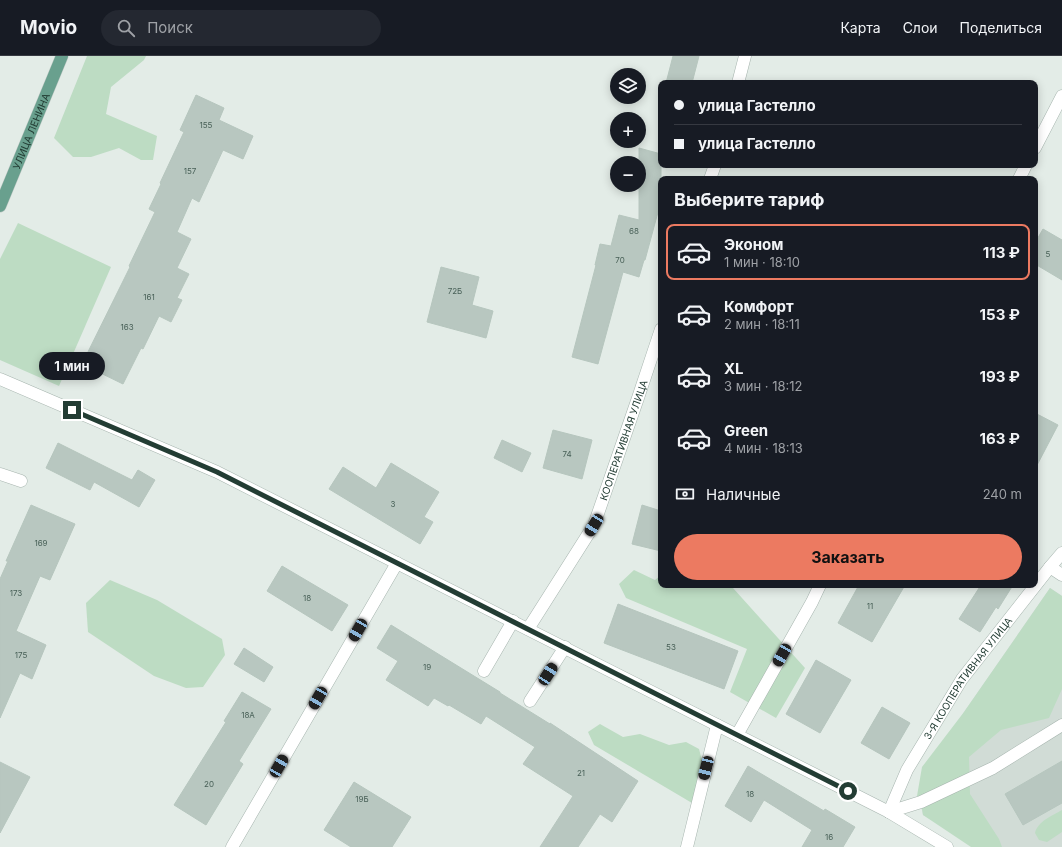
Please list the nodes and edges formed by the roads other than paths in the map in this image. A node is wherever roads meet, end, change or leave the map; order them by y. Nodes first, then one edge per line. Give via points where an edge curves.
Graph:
1 (62, 56) edge
2 (745, 56) edge
3 (739, 80) edge
4 (1062, 96) edge
5 (1038, 142) edge
6 (0, 206) edge
7 (658, 338) edge
8 (0, 379) edge
9 (0, 474) edge
10 (21, 481) dead end
11 (1062, 553) edge
12 (397, 563) junction
13 (1050, 567) junction
14 (1062, 575) edge
15 (1038, 582) edge
16 (819, 588) edge
17 (1034, 588) edge
18 (513, 621) junction
19 (528, 629) junction
20 (565, 647) junction
21 (484, 671) dead end
22 (530, 701) dead end
23 (717, 725) junction
24 (1062, 725) edge
25 (737, 735) junction
26 (889, 812) junction
27 (232, 847) edge
28 (687, 847) edge
29 (947, 847) edge

1 - 6 main road, УЛИЦА ЛЕНИНА
2 - 3 street
4 - 5 street
7 - 19 street, КООПЕРАТИВНАЯ УЛИЦА via 594,525
8 - 12 street via 217,472
9 - 10 street
11 - 13 street, 3-Я КООПЕРАТИВНАЯ УЛИЦА
12 - 18 street
12 - 27 street
13 - 14 street
13 - 15 street, 3-Я КООПЕРАТИВНАЯ УЛИЦА
16 - 25 street
17 - 26 street, 3-Я КООПЕРАТИВНАЯ УЛИЦА via 962,679 907,770
18 - 19 street
18 - 21 street
19 - 20 street
20 - 22 street
20 - 23 street
23 - 25 street
23 - 28 street
24 - 26 street via 993,768 921,802
25 - 26 street
26 - 29 street

